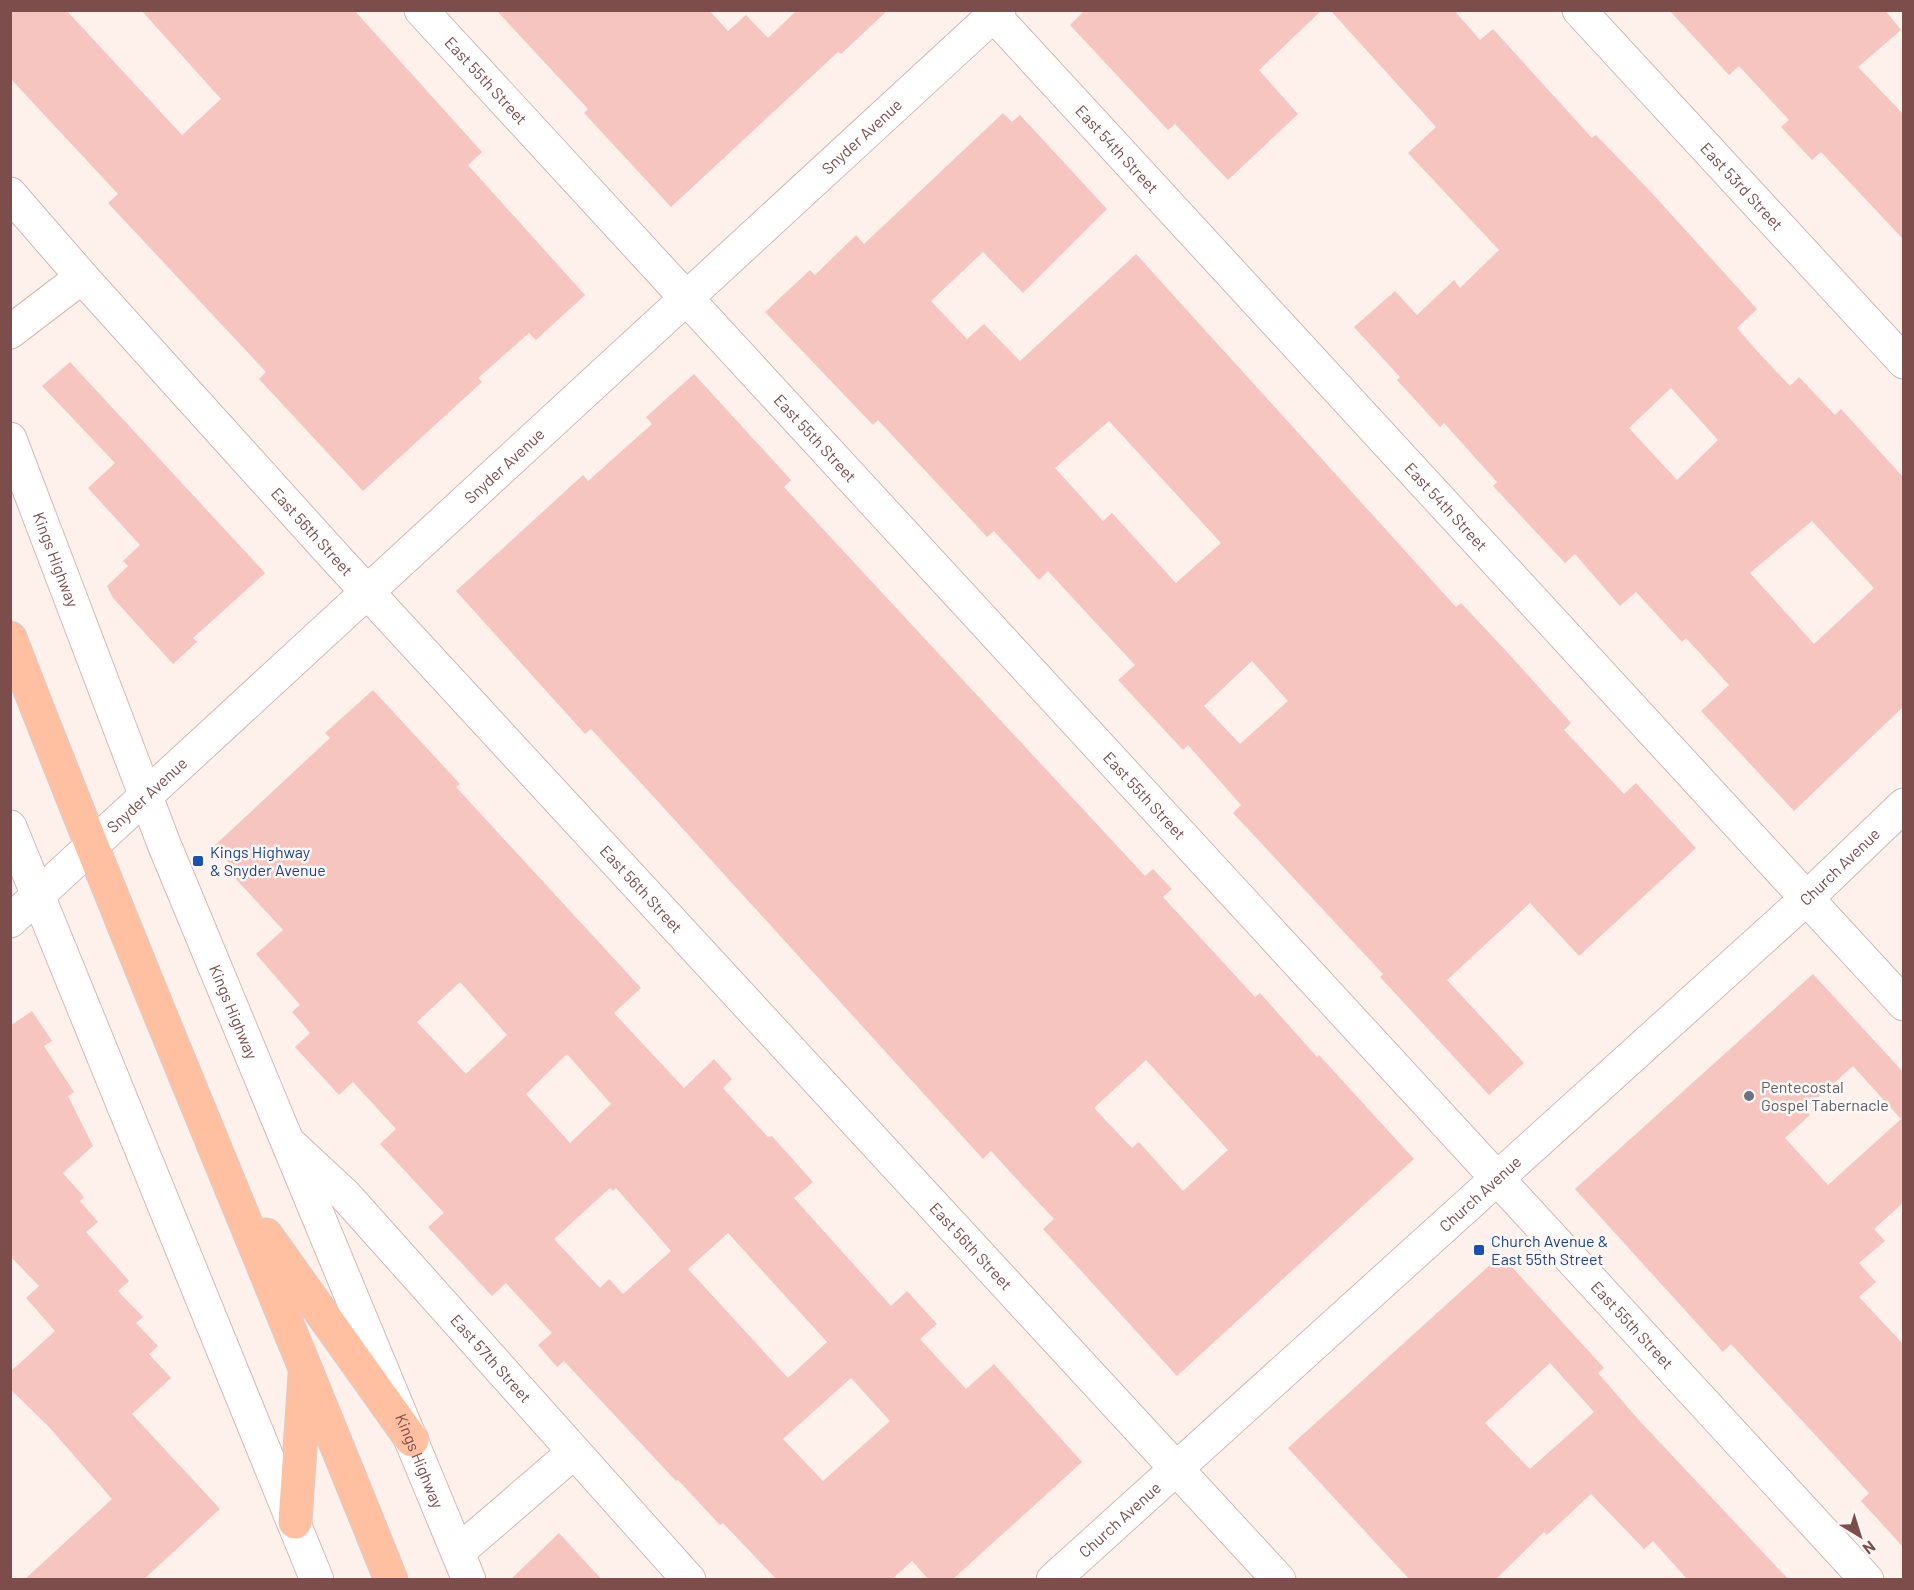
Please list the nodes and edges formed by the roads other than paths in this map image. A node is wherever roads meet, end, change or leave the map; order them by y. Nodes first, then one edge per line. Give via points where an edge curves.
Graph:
1 (421, 10) edge
2 (1579, 10) edge
3 (994, 12) edge
4 (10, 194) edge
5 (82, 277) junction
6 (686, 298) junction
7 (10, 332) edge
8 (1904, 362) edge
9 (10, 439) edge
10 (369, 594) junction
11 (10, 638) edge
12 (146, 795) junction
13 (1904, 805) edge
14 (10, 827) edge
15 (92, 846) junction
16 (10, 862) edge
17 (39, 896) junction
18 (1806, 898) junction
19 (10, 921) edge
20 (1904, 1004) edge
21 (288, 1142) junction
22 (1498, 1179) junction
23 (235, 1192) junction
24 (306, 1367) junction
25 (412, 1440) junction
26 (574, 1452) junction
27 (1176, 1469) junction
28 (294, 1522) junction
29 (464, 1566) edge
30 (317, 1580) edge
31 (391, 1580) edge
32 (689, 1580) edge
33 (1053, 1580) edge
34 (1279, 1580) edge
35 (1868, 1580) edge

1 - 6 street, East 55th Street
2 - 8 street, East 53rd Street
3 - 6 street, Snyder Avenue
3 - 18 street, East 54th Street
4 - 5 street, East 56th Street
5 - 7 street
5 - 10 street, East 56th Street
6 - 10 street, Snyder Avenue
6 - 22 street, East 55th Street
9 - 12 street, Kings Highway
10 - 12 street, Snyder Avenue
10 - 27 street, East 56th Street
11 - 15 main road
12 - 15 street, Snyder Avenue
12 - 21 street, Kings Highway
13 - 18 street, Church Avenue
14 - 17 street
15 - 17 street, Snyder Avenue
15 - 23 main road
16 - 17 street
17 - 19 street, Snyder Avenue
17 - 28 street
18 - 20 street, East 54th Street
18 - 22 street, Church Avenue
21 - 25 street, Kings Highway
21 - 26 street, East 57th Street via 345,1195
22 - 27 street, Church Avenue
22 - 35 street, East 55th Street
23 - 24 main road
23 - 25 main road
24 - 28 main road
24 - 31 main road
25 - 29 street, Kings Highway
26 - 29 street
26 - 32 street, East 57th Street
27 - 33 street, Church Avenue
27 - 34 street, East 56th Street
28 - 30 street

